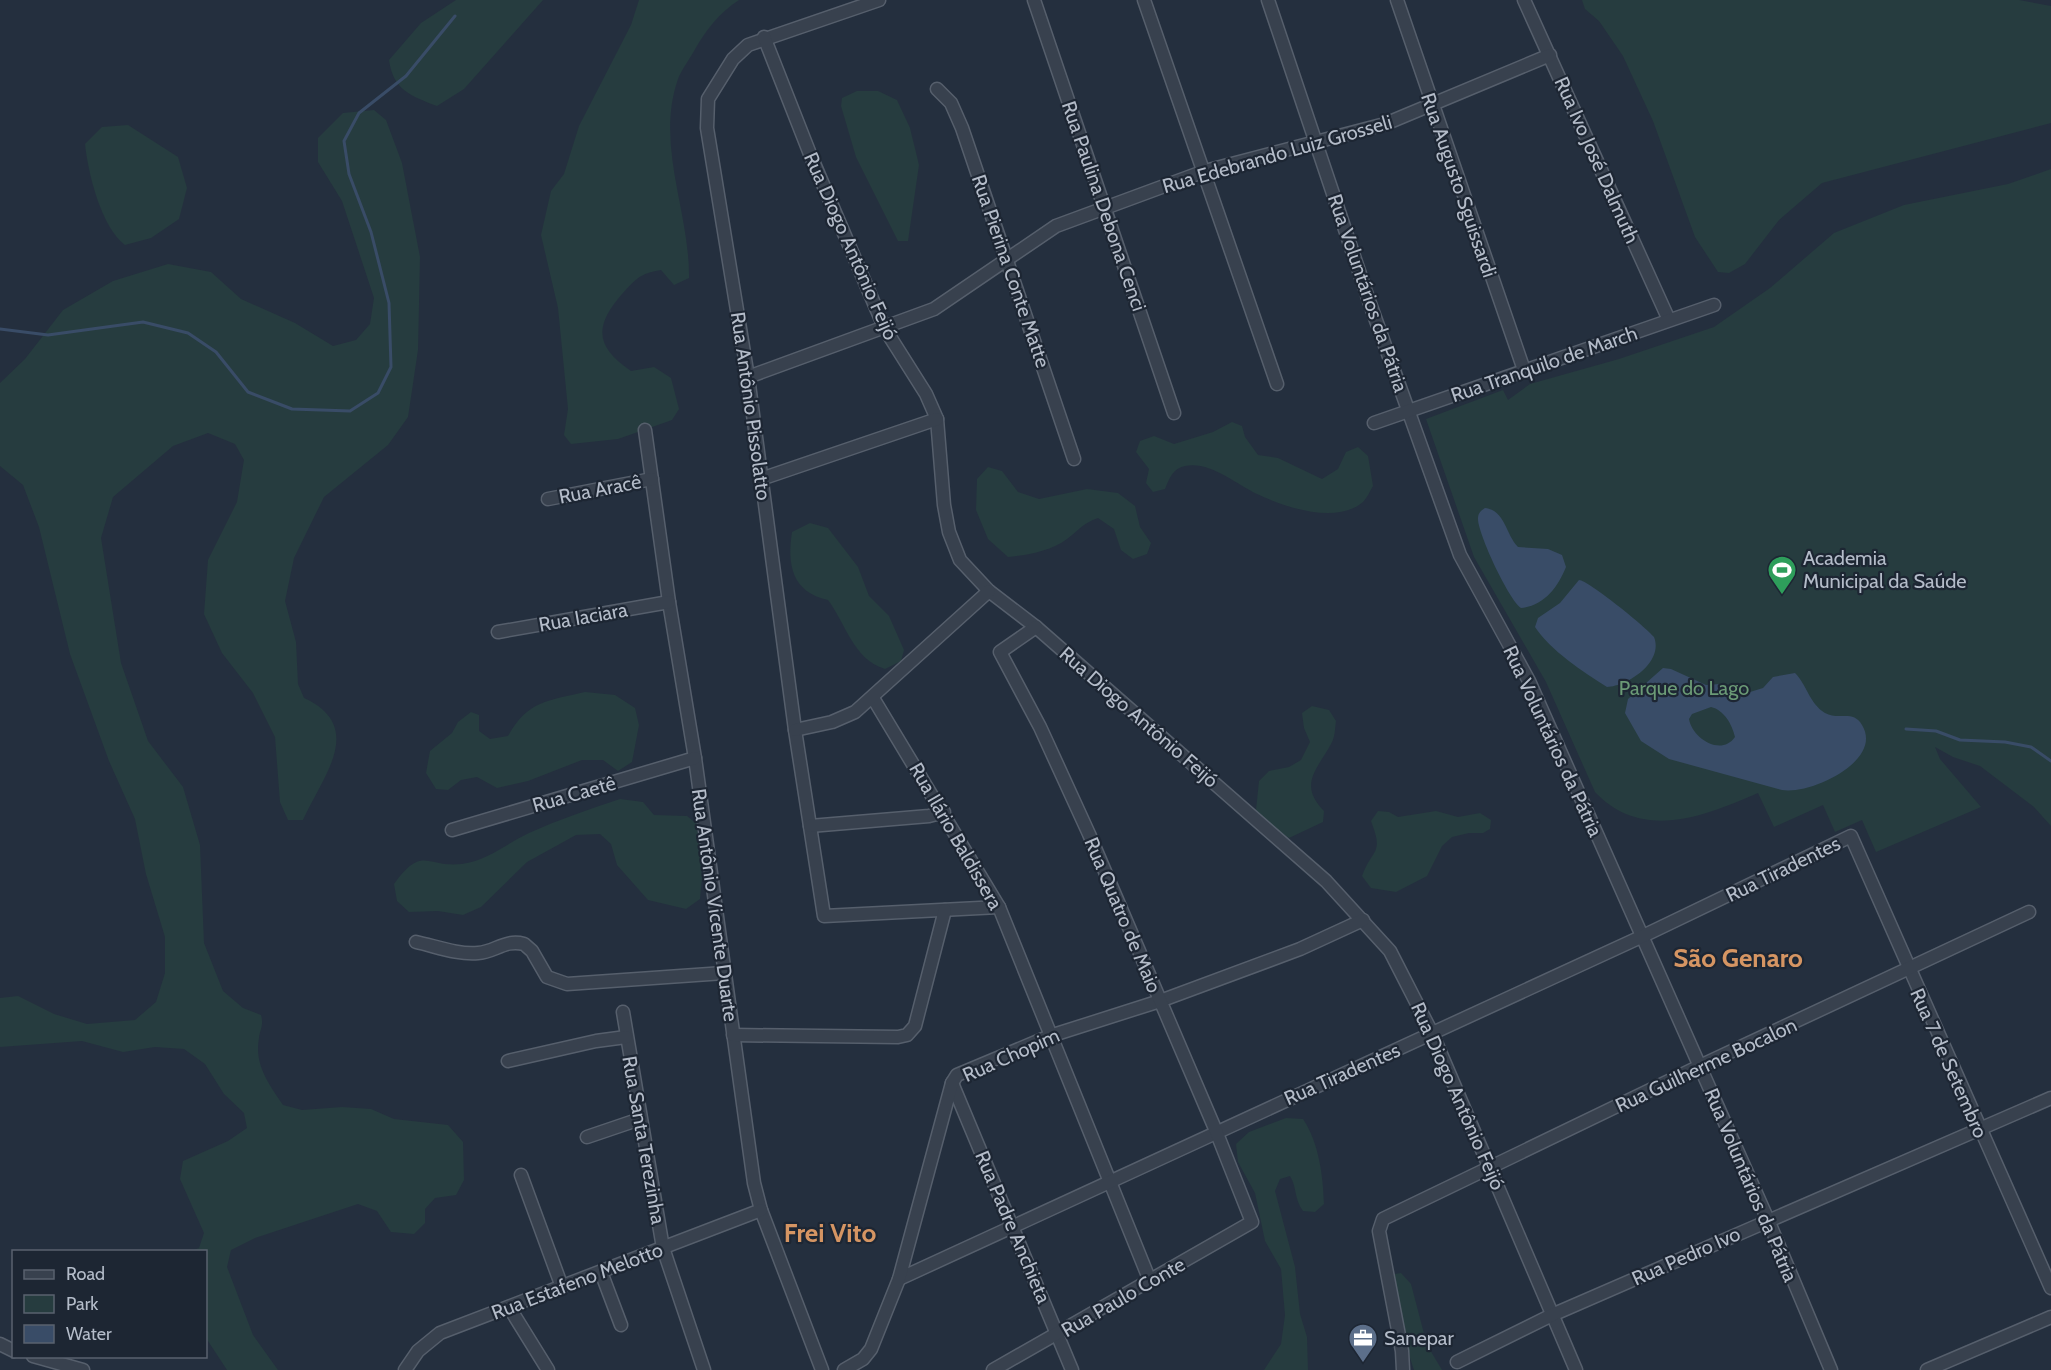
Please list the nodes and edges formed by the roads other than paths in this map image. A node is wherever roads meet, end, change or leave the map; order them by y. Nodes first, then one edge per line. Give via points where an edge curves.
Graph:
1 (879, 0) edge
2 (1034, 0) edge
3 (1144, 0) edge
4 (1268, 0) edge
5 (1397, 0) edge
6 (1524, 0) edge
7 (764, 37) junction
8 (1550, 55) junction
9 (936, 89) dead end
10 (1432, 107) junction
11 (1317, 144) junction
12 (1204, 171) junction
13 (1106, 209) junction
14 (1008, 260) junction
15 (1714, 305) dead end
16 (1669, 320) junction
17 (885, 329) junction
18 (1524, 370) junction
19 (748, 377) junction
20 (1277, 384) dead end
21 (1409, 411) junction
22 (1174, 413) dead end
23 (937, 418) junction
24 (1374, 423) dead end
25 (645, 429) dead end
26 (1074, 459) dead end
27 (652, 479) junction
28 (761, 479) junction
29 (548, 499) dead end
30 (989, 591) junction
31 (669, 602) junction
32 (1036, 627) junction
33 (498, 632) dead end
34 (873, 698) junction
35 (795, 730) junction
36 (695, 758) junction
37 (944, 812) junction
38 (810, 826) junction
39 (452, 830) dead end
40 (1851, 836) joint
41 (999, 907) junction
42 (945, 910) junction
43 (2029, 912) dead end
44 (1364, 920) junction
45 (1642, 936) junction
46 (416, 942) dead end
47 (1908, 970) junction
48 (724, 973) junction
49 (1160, 1001) junction
50 (622, 1012) dead end
51 (1432, 1033) junction
52 (733, 1035) junction
53 (1050, 1036) junction
54 (626, 1037) junction
55 (508, 1061) dead end
56 (1700, 1066) junction
57 (952, 1083) junction
58 (2051, 1098) edge
59 (640, 1119) junction
60 (1978, 1130) junction
61 (1216, 1131) junction
62 (586, 1137) dead end
63 (1490, 1168) junction
64 (521, 1175) dead end
65 (1109, 1181) junction
66 (761, 1210) junction
67 (1768, 1220) junction
68 (1252, 1222) joint
69 (1012, 1226) junction
70 (663, 1248) junction
71 (601, 1272) junction
72 (899, 1279) junction
73 (1150, 1281) junction
74 (562, 1287) junction
75 (2051, 1288) edge
76 (509, 1307) junction
77 (1552, 1315) junction
78 (2051, 1317) edge
79 (621, 1325) dead end
80 (1059, 1334) junction
81 (40, 1358) edge
82 (1456, 1362) dead end
83 (83, 1370) edge
84 (405, 1370) edge
85 (548, 1370) edge
86 (704, 1370) edge
87 (822, 1370) edge
88 (844, 1370) edge
89 (993, 1370) edge
90 (1072, 1370) edge
91 (1403, 1370) edge
92 (1576, 1370) edge
93 (1830, 1370) edge
94 (1928, 1370) edge

1 - 7 street, Rua Antônio Pissolatto
2 - 13 street, Rua Paulina Debona Cenci
3 - 12 street
4 - 11 street, Rua Voluntários da Pátria
5 - 10 street, Rua Augusto Sguissardi
6 - 8 street, Rua Ivo José Dalmuth
7 - 17 street, Rua Diogo Antônio Feijó
7 - 19 street, Rua Antônio Pissolatto via 733,59 708,99 707,128
8 - 10 street, Rua Edebrando Luiz Grosseli
8 - 16 street, Rua Ivo José Dalmuth
9 - 14 street, Rua Pierina Conte Matte via 951,103 962,128
10 - 11 street, Rua Edebrando Luiz Grosseli
10 - 18 street, Rua Augusto Sguissardi
11 - 12 street, Rua Edebrando Luiz Grosseli
11 - 21 street, Rua Voluntários da Pátria
12 - 13 street, Rua Edebrando Luiz Grosseli
12 - 20 street
13 - 14 street, Rua Edebrando Luiz Grosseli via 1056,226
13 - 22 street, Rua Paulina Debona Cenci
14 - 17 street, Rua Edebrando Luiz Grosseli via 934,309
14 - 26 street, Rua Pierina Conte Matte
15 - 16 street, Rua Tranquilo de March
16 - 18 street, Rua Tranquilo de March
17 - 19 street, Rua Edebrando Luiz Grosseli
17 - 23 street, Rua Diogo Antônio Feijó
18 - 21 street, Rua Tranquilo de March
19 - 28 street, Rua Antônio Pissolatto
21 - 24 street, Rua Tranquilo de March
21 - 45 street, Rua Voluntários da Pátria via 1460,555 1529,681
23 - 28 street
23 - 30 street, Rua Diogo Antônio Feijó via 949,532 960,560
25 - 27 street, Rua Antônio Vicente Duarte
27 - 29 street, Rua Aracê
27 - 31 street, Rua Antônio Vicente Duarte
28 - 35 street, Rua Antônio Pissolatto
30 - 32 street, Rua Diogo Antônio Feijó
30 - 34 street
31 - 33 street, Rua Iaciara
31 - 36 street, Rua Antônio Vicente Duarte
32 - 44 street, Rua Diogo Antônio Feijó via 1326,880
32 - 49 street, Rua Quatro de Maio via 1000,652 1040,727
34 - 35 street via 832,722
34 - 37 street, Rua Ilário Baldissera
35 - 38 street, Rua Antônio Pissolatto
36 - 39 street, Rua Caetê
36 - 48 street, Rua Antônio Vicente Duarte
37 - 38 street
37 - 41 street, Rua Ilário Baldissera
38 - 42 street, Rua Antônio Pissolatto via 824,916
40 - 45 street, Rua Tiradentes
40 - 47 street, Rua 7 de Setembro
41 - 42 street
41 - 53 street, Rua Ilário Baldissera
42 - 52 street via 915,1026 907,1035
43 - 47 street, Rua Guilherme Bocalon
44 - 49 street, Rua Chopim via 1300,949
44 - 51 street, Rua Diogo Antônio Feijó via 1390,951
45 - 51 street, Rua Tiradentes
45 - 56 street, Rua Voluntários da Pátria
46 - 48 street via 476,954 503,943 524,944 547,977 567,984
47 - 56 street, Rua Guilherme Bocalon
47 - 60 street, Rua 7 de Setembro
48 - 52 street, Rua Antônio Vicente Duarte
49 - 53 street, Rua Chopim
49 - 61 street, Rua Quatro de Maio
50 - 54 street, Rua Santa Terezinha
51 - 61 street, Rua Tiradentes
51 - 63 street, Rua Diogo Antônio Feijó
52 - 66 street, Rua Antônio Vicente Duarte
53 - 57 street, Rua Chopim via 957,1075
53 - 65 street, Rua Ilário Baldissera
54 - 55 street
54 - 59 street, Rua Santa Terezinha
56 - 63 street, Rua Guilherme Bocalon
56 - 67 street, Rua Voluntários da Pátria
57 - 69 street, Rua Padre Anchieta
57 - 72 street, Rua Chopim
58 - 60 street, Rua Pedro Ivo
59 - 62 street
59 - 70 street, Rua Santa Terezinha
60 - 67 street, Rua Pedro Ivo
60 - 75 street, Rua 7 de Setembro
61 - 65 street, Rua Tiradentes
61 - 68 street, Rua Quatro de Maio
63 - 77 street, Rua Diogo Antônio Feijó
63 - 91 street, Rua Guilherme Bocalon via 1383,1219 1379,1231
64 - 74 street
65 - 69 street, Rua Tiradentes
65 - 73 street, Rua Ilário Baldissera
66 - 70 street, Rua Estafeno Melotto
66 - 87 street, Rua Antônio Vicente Duarte
67 - 77 street, Rua Pedro Ivo
67 - 93 street, Rua Voluntários da Pátria
68 - 73 street, Rua Paulo Conte
69 - 72 street, Rua Tiradentes
69 - 80 street, Rua Padre Anchieta
70 - 71 street, Rua Estafeno Melotto
70 - 86 street, Rua Santa Terezinha
71 - 74 street, Rua Estafeno Melotto
71 - 79 street
72 - 88 street, Rua Chopim via 871,1349
73 - 80 street, Rua Paulo Conte
74 - 76 street, Rua Estafeno Melotto
76 - 84 street, Rua Estafeno Melotto via 440,1333 418,1351
76 - 85 street
77 - 82 street, Rua Pedro Ivo
77 - 92 street, Rua Diogo Antônio Feijó
78 - 94 street
80 - 89 street, Rua Paulo Conte
80 - 90 street, Rua Padre Anchieta
81 - 83 street

